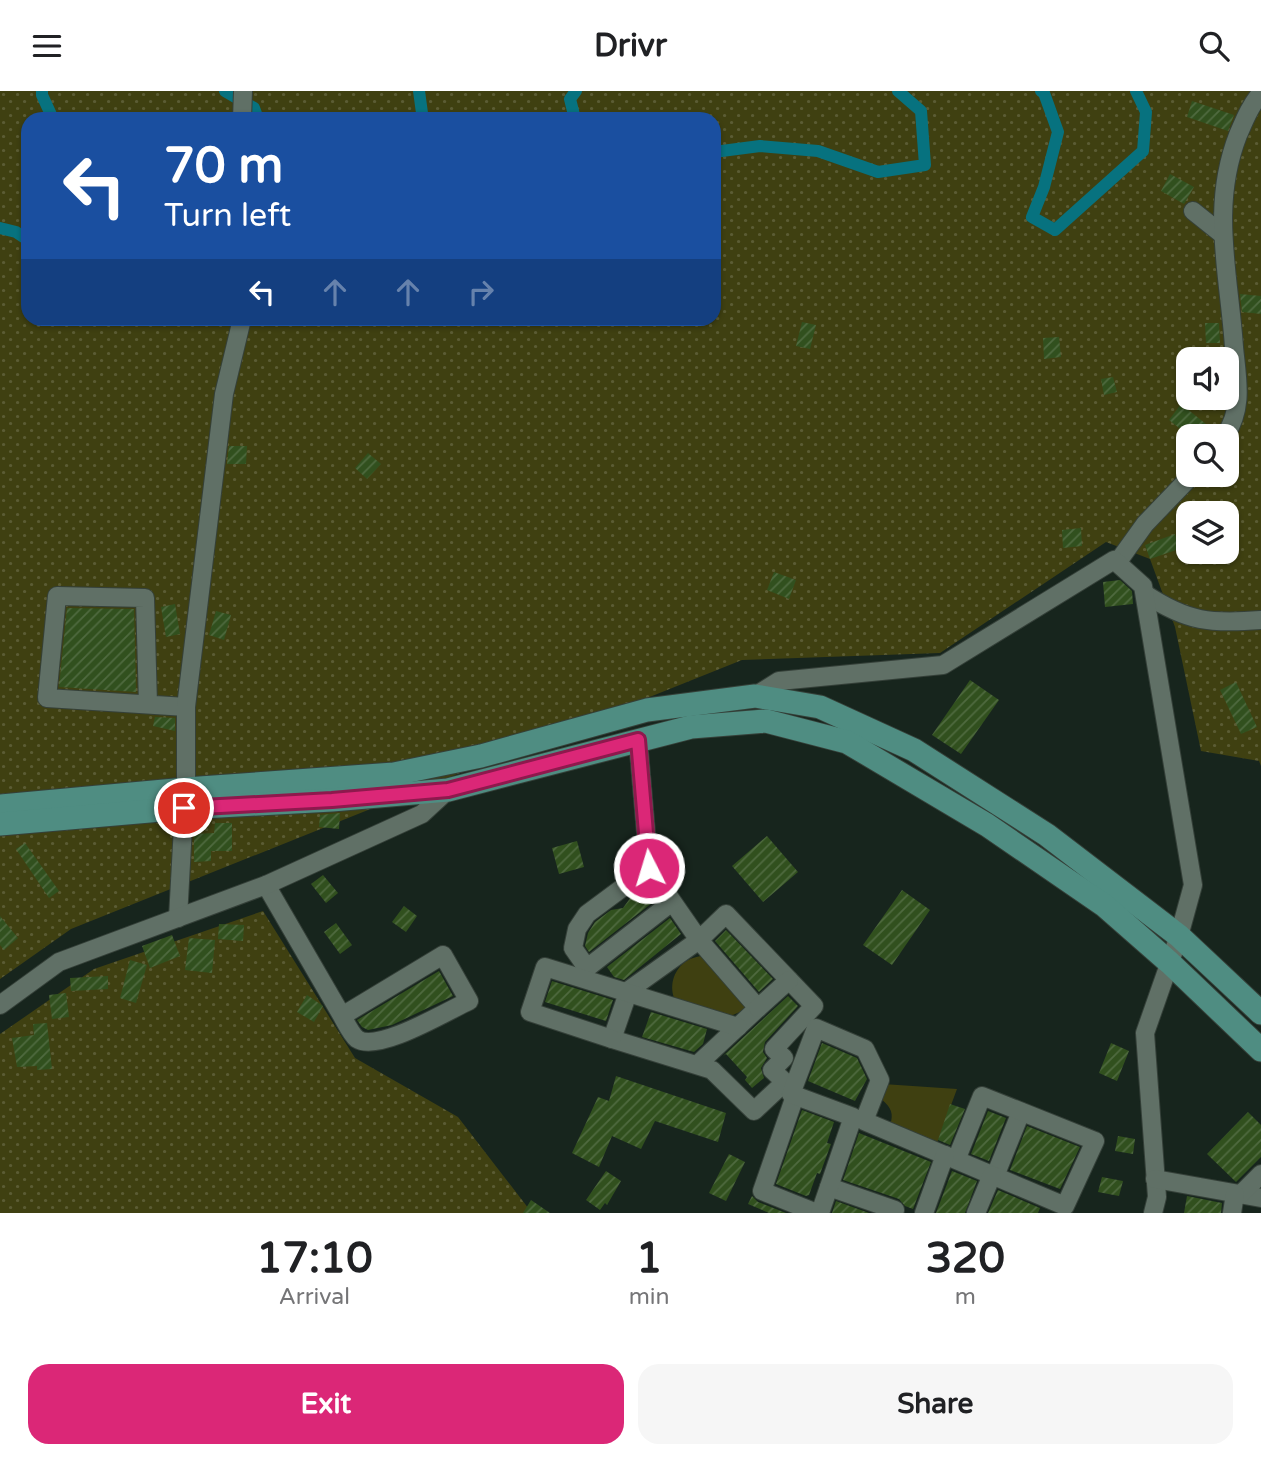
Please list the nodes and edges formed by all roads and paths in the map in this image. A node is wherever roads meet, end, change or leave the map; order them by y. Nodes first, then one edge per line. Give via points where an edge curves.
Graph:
1 (243, 91) edge
2 (1261, 93) edge
3 (242, 112) edge
4 (1193, 211) dead end
5 (1223, 235) junction
6 (240, 326) edge
7 (1231, 424) edge
8 (1181, 487) edge
9 (1117, 562) junction
10 (1144, 594) junction
11 (1261, 619) edge
12 (755, 696) junction
13 (148, 704) junction
14 (186, 707) junction
15 (638, 740) junction
16 (448, 790) junction
17 (185, 799) junction
18 (0, 806) edge
19 (0, 824) edge
20 (649, 868) junction
21 (266, 885) junction
22 (672, 902) junction
23 (178, 918) junction
24 (1179, 936) junction
25 (699, 940) junction
26 (1170, 963) junction
27 (586, 974) junction
28 (789, 980) junction
29 (628, 994) junction
30 (0, 1005) edge
31 (758, 1008) junction
32 (1261, 1013) edge
33 (342, 1016) junction
34 (738, 1027) junction
35 (612, 1039) junction
36 (1261, 1050) edge
37 (697, 1065) junction
38 (795, 1096) junction
39 (1021, 1112) junction
40 (859, 1119) junction
41 (950, 1157) junction
42 (1261, 1174) edge
43 (993, 1175) junction
44 (1155, 1179) junction
45 (829, 1187) junction
46 (1237, 1195) junction
47 (1261, 1198) edge
48 (1056, 1208) edge
49 (896, 1212) edge
50 (818, 1213) edge
51 (924, 1213) edge
52 (976, 1213) edge
53 (1153, 1213) edge
54 (1231, 1213) edge

1 - 3 street
2 - 5 street via 1250,105 1226,172
4 - 5 street
5 - 7 street via 1239,390
6 - 14 street via 224,394
8 - 9 street
9 - 10 street via 1143,586
9 - 12 street via 943,665 779,681
10 - 11 street via 1189,618 1214,622
10 - 24 street via 1193,885
12 - 17 main road via 648,710 481,756 394,774
12 - 24 main road via 820,707 914,750 1047,835
13 - 13 street via 47,698 57,596 145,598
13 - 14 street
14 - 17 street
15 - 16 main road
15 - 20 street
15 - 26 main road via 691,727 766,721 847,742 1009,839 1105,906
16 - 17 main road via 332,800
16 - 21 street via 422,814
17 - 18 main road
17 - 19 main road
17 - 23 street
20 - 22 street
20 - 27 street via 587,914 577,929 573,948
21 - 23 street
21 - 33 street
22 - 25 street
22 - 27 street
23 - 30 street via 59,962
24 - 26 street
24 - 32 main road
25 - 28 street via 726,914
25 - 29 street
25 - 31 street
26 - 36 main road
26 - 44 street via 1145,1033
27 - 29 street
27 - 35 street via 545,967 530,1013
28 - 31 street
28 - 37 street via 814,1006 774,1049 784,1058 772,1070 785,1082 754,1111 712,1070
29 - 34 street
29 - 35 street
31 - 34 street
33 - 33 street via 443,955 469,1001 386,1040 356,1038
34 - 37 street
35 - 37 street
38 - 40 street
38 - 40 street via 790,1094 816,1028 865,1049 880,1080
38 - 50 street via 762,1191
39 - 41 street via 982,1096
39 - 43 street
39 - 48 street via 1095,1141 1065,1206
40 - 41 street
40 - 45 street
41 - 43 street
41 - 51 street
42 - 46 street
43 - 48 street
43 - 52 street
44 - 46 street
44 - 53 street
45 - 49 street
45 - 50 street
46 - 47 street
46 - 54 street

